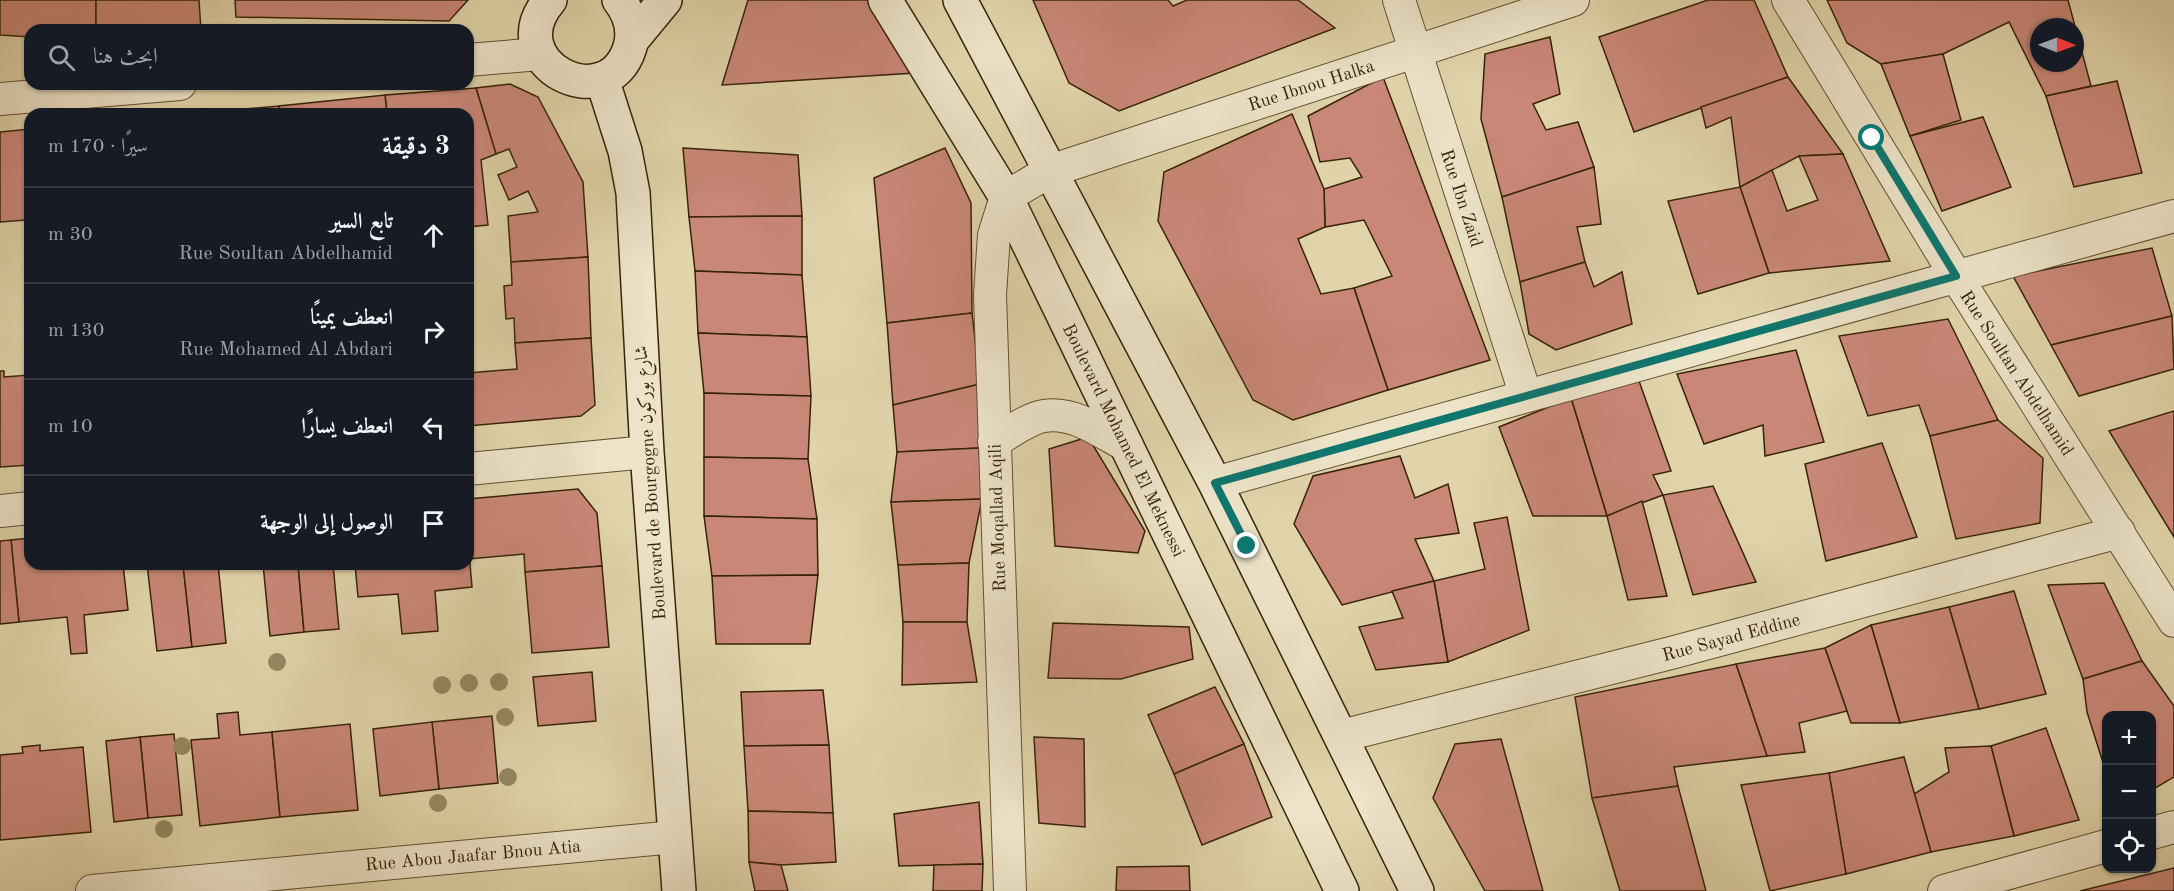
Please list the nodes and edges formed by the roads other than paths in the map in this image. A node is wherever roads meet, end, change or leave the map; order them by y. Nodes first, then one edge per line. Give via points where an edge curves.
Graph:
1 (619, 0) edge
2 (665, 0) edge
3 (885, 0) edge
4 (960, 0) edge
5 (1399, 0) edge
6 (1573, 0) edge
7 (1788, 0) edge
8 (538, 7) edge
9 (632, 40) junction
10 (1414, 52) junction
11 (540, 54) junction
12 (474, 60) edge
13 (602, 79) junction
14 (108, 90) edge
15 (0, 99) edge
16 (1050, 171) junction
17 (1006, 197) junction
18 (2174, 216) edge
19 (1956, 276) junction
20 (1526, 396) junction
21 (994, 442) junction
22 (1127, 446) junction
23 (647, 452) junction
24 (474, 468) edge
25 (1215, 483) junction
26 (24, 509) edge
27 (0, 511) edge
28 (2119, 532) junction
29 (2174, 621) edge
30 (1341, 736) junction
31 (2174, 827) edge
32 (2156, 832) edge
33 (675, 837) junction
34 (2102, 847) edge
35 (92, 891) edge
36 (679, 891) edge
37 (1010, 891) edge
38 (1342, 891) edge
39 (1417, 891) edge
40 (1944, 891) edge

1 - 9 main road via 628,12
2 - 9 main road
3 - 17 main road, Boulevard Mohamed El Meknessi
4 - 16 main road
5 - 10 street, Rue Ibn Zaid
6 - 10 street, Rue Ibnou Halka
7 - 19 street, Rue Soultan Abdelhamid
8 - 11 main road
9 - 13 main road via 627,56
10 - 16 street, Rue Ibnou Halka
10 - 20 street, Rue Ibn Zaid
11 - 12 street
11 - 13 main road via 555,72 570,80
13 - 23 main road, Boulevard de Bourgogne شارع بوركون via 625,151 633,193
14 - 15 street
16 - 17 street
16 - 25 main road
17 - 21 street, Rue Moqallad Aqili via 990,265
17 - 22 main road, Boulevard Mohamed El Meknessi
18 - 19 street
19 - 20 street
19 - 28 street, Rue Soultan Abdelhamid
20 - 25 street
21 - 22 street via 1044,416 1060,416 1083,422
21 - 37 street, Rue Moqallad Aqili
22 - 38 main road, Boulevard Mohamed El Meknessi
23 - 24 street
23 - 33 main road, Boulevard de Bourgogne شارع بوركون
25 - 30 main road
26 - 27 street
28 - 29 street, Rue Soultan Abdelhamid
28 - 30 street, Rue Sayad Eddine via 1683,650
30 - 39 main road
31 - 32 street
33 - 35 street, Rue Abou Jaafar Bnou Atia
33 - 36 main road, Boulevard de Bourgogne شارع بوركون
34 - 40 street

